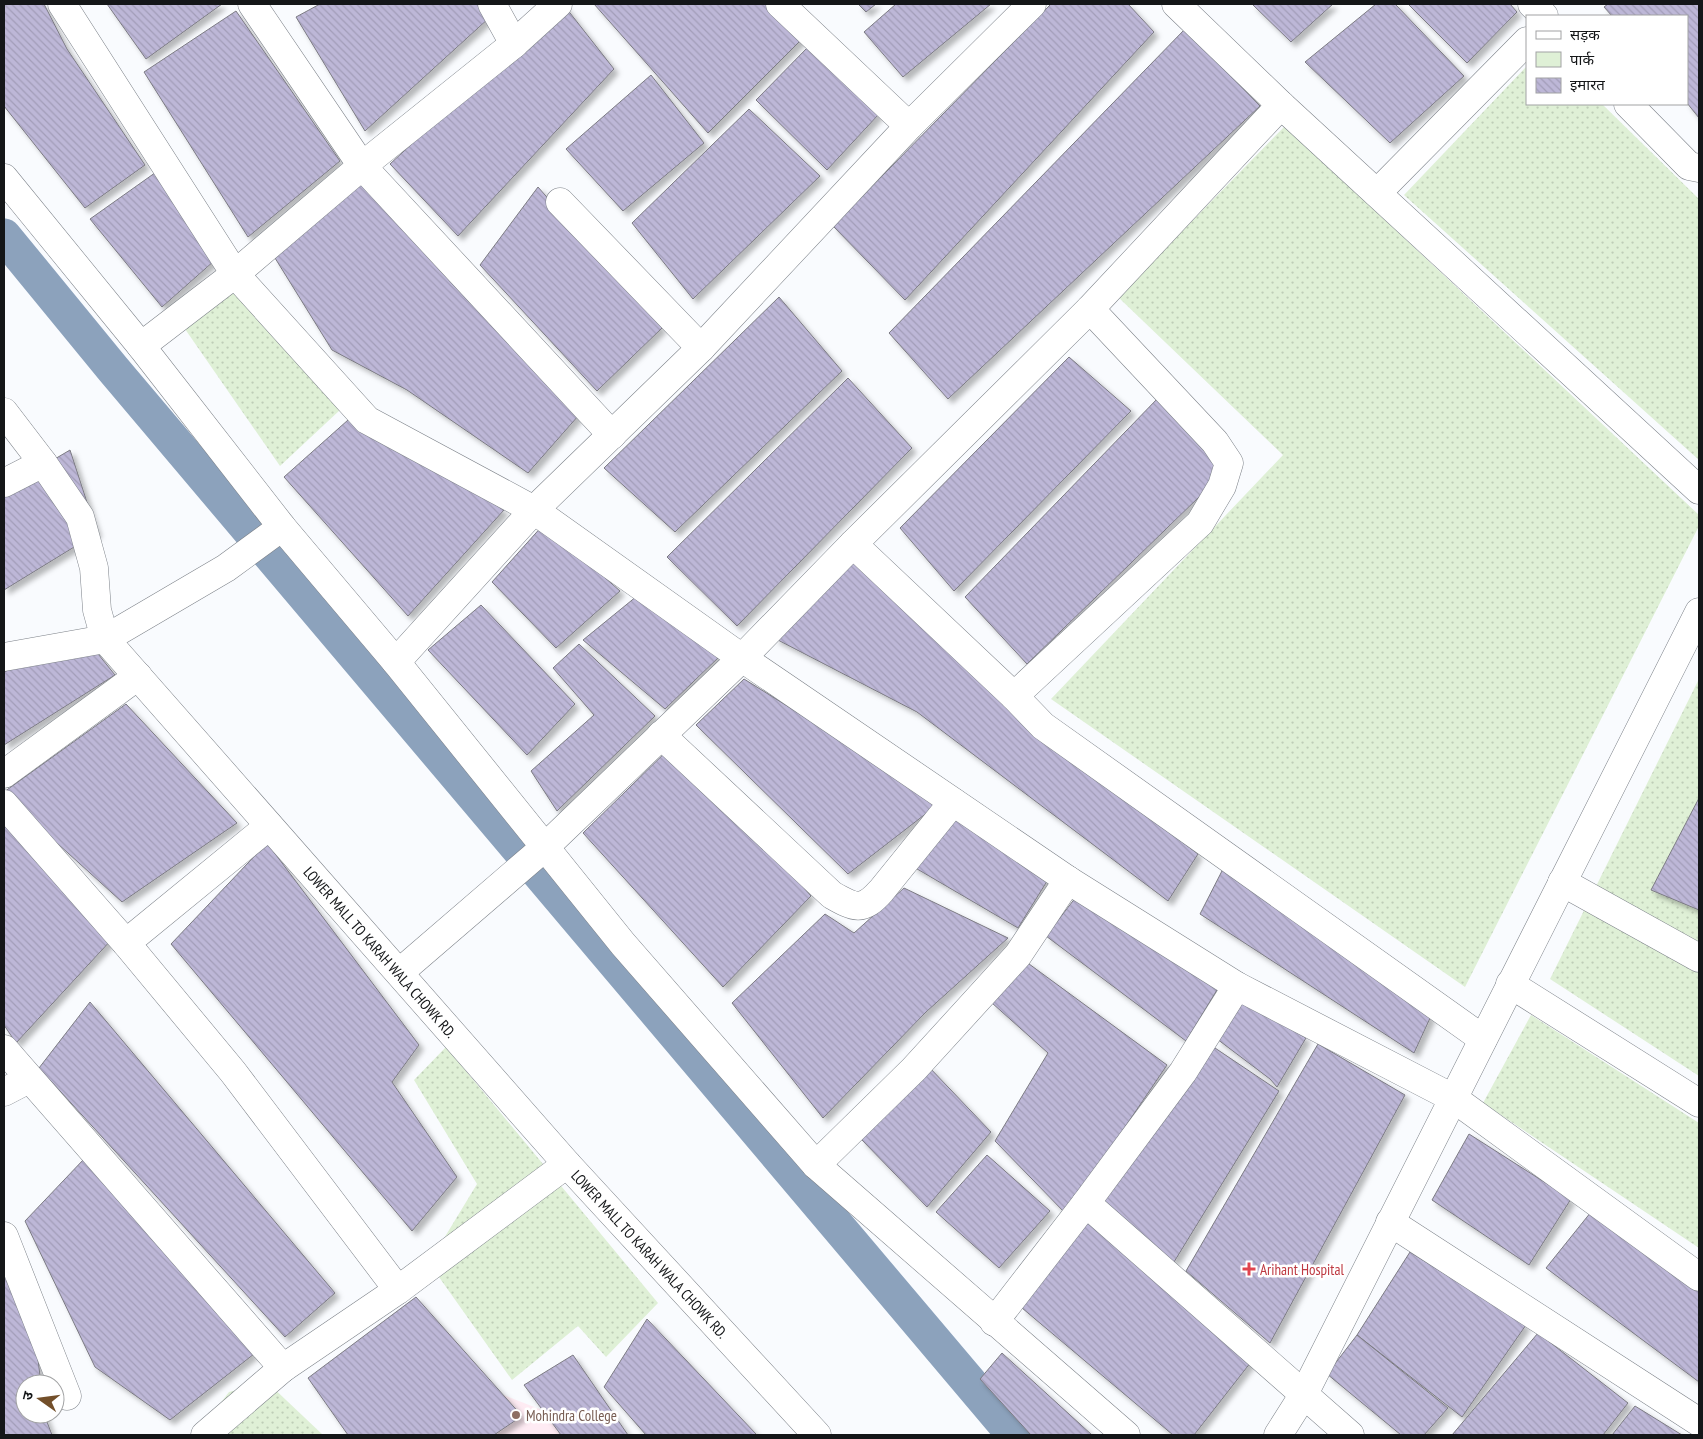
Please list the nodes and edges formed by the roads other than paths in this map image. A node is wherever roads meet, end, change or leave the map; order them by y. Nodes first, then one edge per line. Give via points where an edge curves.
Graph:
1 (62, 4) edge
2 (252, 4) edge
3 (492, 4) edge
4 (558, 4) edge
5 (780, 4) edge
6 (1032, 4) edge
7 (1176, 4) edge
8 (1532, 4) edge
9 (1543, 15) edge
10 (1526, 43) edge
11 (514, 44) junction
12 (1281, 105) junction
13 (1629, 105) edge
14 (910, 126) junction
15 (362, 166) junction
16 (1699, 168) edge
17 (4, 178) edge
18 (1377, 193) junction
19 (560, 202) dead end
20 (235, 274) junction
21 (1090, 309) junction
22 (141, 346) junction
23 (701, 348) junction
24 (4, 412) edge
25 (612, 435) junction
26 (43, 463) junction
27 (4, 483) edge
28 (1699, 490) edge
29 (534, 510) junction
30 (272, 535) junction
31 (853, 544) junction
32 (1699, 612) edge
33 (105, 639) junction
34 (4, 658) edge
35 (742, 658) junction
36 (396, 662) junction
37 (138, 676) junction
38 (1014, 696) junction
39 (661, 735) junction
40 (4, 774) edge
41 (953, 802) junction
42 (4, 804) edge
43 (269, 826) junction
44 (534, 856) junction
45 (1068, 880) junction
46 (1562, 882) junction
47 (126, 944) junction
48 (1698, 954) edge
49 (400, 972) junction
50 (1510, 984) junction
51 (1237, 986) junction
52 (1483, 1038) junction
53 (4, 1049) edge
54 (29, 1079) junction
55 (4, 1092) edge
56 (1453, 1098) junction
57 (1699, 1103) edge
58 (567, 1164) junction
59 (816, 1165) junction
60 (1086, 1203) junction
61 (1390, 1222) junction
62 (4, 1236) edge
63 (1699, 1277) edge
64 (398, 1290) junction
65 (994, 1322) junction
66 (283, 1368) junction
67 (1304, 1394) junction
68 (66, 1396) dead end
69 (1699, 1422) edge
70 (206, 1435) edge
71 (817, 1435) edge
72 (1126, 1435) edge
73 (1278, 1435) edge
74 (1350, 1435) edge

1 - 20 street
2 - 15 street
3 - 11 street
4 - 11 street
5 - 14 street
6 - 14 street
7 - 12 street
8 - 9 street
10 - 18 street
11 - 15 street
12 - 18 street
12 - 21 street
13 - 16 street via 1689,166
14 - 23 street
15 - 20 street
15 - 25 street
17 - 22 street
18 - 28 street
19 - 23 street
20 - 22 street
20 - 29 street via 367,420
21 - 31 street
21 - 38 street via 1214,442 1229,463 1222,486 1200,523
22 - 30 street
23 - 25 street
24 - 26 street, LOWER MALL TO KARAH WALA CHOWK RD.
25 - 29 street
26 - 27 street
26 - 33 street, LOWER MALL TO KARAH WALA CHOWK RD. via 80,517 94,568 96,610
29 - 35 street
29 - 36 street
30 - 33 street via 226,568
30 - 36 street
31 - 35 street
31 - 38 street
32 - 46 street
33 - 34 street
33 - 37 street, LOWER MALL TO KARAH WALA CHOWK RD.
35 - 39 street
35 - 41 street
36 - 44 street
37 - 40 street
37 - 43 street, LOWER MALL TO KARAH WALA CHOWK RD.
38 - 52 street via 1043,726
39 - 41 street via 832,895 858,906 870,904 881,892
39 - 44 street
41 - 45 street
42 - 47 street
43 - 47 street
43 - 49 street, LOWER MALL TO KARAH WALA CHOWK RD.
44 - 49 street
44 - 59 street via 623,944
45 - 51 street
45 - 59 street via 1018,955 914,1069
46 - 48 street
46 - 50 street
47 - 64 street via 232,1072
49 - 58 street, LOWER MALL TO KARAH WALA CHOWK RD.
50 - 52 street
50 - 57 street
51 - 56 street
51 - 60 street via 1183,1072
52 - 56 street
53 - 54 street
54 - 55 street
54 - 66 street
56 - 61 street
56 - 63 street
58 - 64 street
58 - 71 street, LOWER MALL TO KARAH WALA CHOWK RD.
59 - 65 street
60 - 65 street
60 - 67 street
61 - 67 street
61 - 69 street
62 - 68 street
64 - 66 street
65 - 72 street
66 - 70 street
67 - 73 street
67 - 74 street

